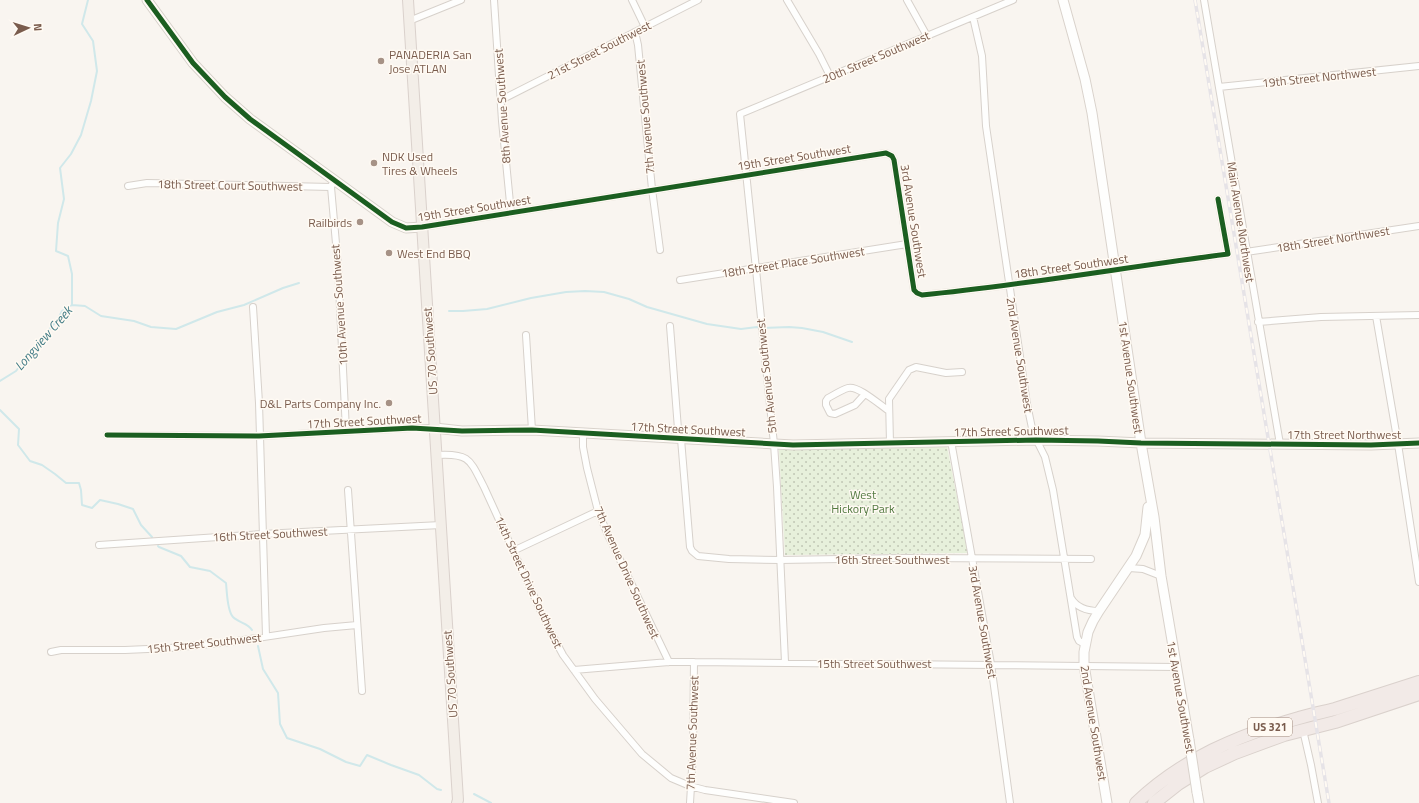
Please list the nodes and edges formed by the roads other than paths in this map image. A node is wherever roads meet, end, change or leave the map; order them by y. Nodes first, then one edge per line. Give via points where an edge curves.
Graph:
1 (147, 0) edge
2 (408, 0) edge
3 (461, 0) edge
4 (494, 0) edge
5 (632, 0) edge
6 (698, 0) edge
7 (787, 0) edge
8 (907, 0) edge
9 (1013, 0) edge
10 (1063, 0) edge
11 (1204, 0) edge
12 (999, 2) edge
13 (973, 17) junction
14 (409, 21) junction
15 (645, 27) junction
16 (635, 32) junction
17 (927, 36) junction
18 (1419, 66) edge
19 (830, 76) junction
20 (1219, 87) junction
21 (501, 100) junction
22 (740, 114) joint
23 (888, 154) joint
24 (746, 175) junction
25 (333, 183) junction
26 (128, 186) dead end
27 (652, 189) junction
28 (1218, 199) dead end
29 (511, 213) junction
30 (1419, 226) edge
31 (422, 227) junction
32 (907, 244) junction
33 (660, 250) dead end
34 (1246, 252) junction
35 (755, 268) junction
36 (1116, 270) junction
37 (680, 280) dead end
38 (1009, 285) junction
39 (917, 294) joint
40 (253, 307) dead end
41 (1419, 315) edge
42 (1376, 316) junction
43 (1258, 322) junction
44 (670, 326) dead end
45 (526, 335) dead end
46 (962, 372) dead end
47 (865, 394) junction
48 (889, 411) junction
49 (435, 428) junction
50 (532, 430) junction
51 (346, 431) junction
52 (583, 433) junction
53 (107, 435) dead end
54 (259, 436) junction
55 (681, 439) junction
56 (1036, 440) junction
57 (951, 441) junction
58 (890, 443) junction
59 (1141, 443) junction
60 (1419, 443) edge
61 (774, 444) junction
62 (1269, 444) joint
63 (1280, 444) junction
64 (1398, 444) junction
65 (437, 455) junction
66 (1147, 483) junction
67 (348, 490) dead end
68 (598, 511) junction
69 (441, 525) junction
70 (351, 530) junction
71 (262, 534) junction
72 (99, 545) dead end
73 (514, 551) junction
74 (973, 559) junction
75 (1064, 559) junction
76 (1091, 559) dead end
77 (780, 560) junction
78 (1129, 568) junction
79 (1161, 576) junction
80 (1419, 582) edge
81 (1069, 595) junction
82 (1099, 610) junction
83 (357, 625) junction
84 (266, 636) junction
85 (1085, 644) junction
86 (51, 652) dead end
87 (669, 662) junction
88 (694, 662) junction
89 (785, 662) junction
90 (991, 664) junction
91 (1084, 665) junction
92 (1176, 666) junction
93 (574, 670) junction
94 (1419, 682) edge
95 (362, 691) dead end
96 (1419, 694) edge
97 (1303, 730) junction
98 (690, 786) junction
99 (458, 802) edge
100 (690, 803) edge
101 (794, 803) edge
102 (1010, 803) edge
103 (1107, 803) edge
104 (1136, 803) edge
105 (1154, 803) edge
106 (1199, 803) edge
107 (1318, 803) edge

1 - 25 street, 19th Street Southwest via 193,63 225,97
2 - 14 main road, US 70 Southwest
3 - 14 street
4 - 21 street, 8th Avenue Southwest
5 - 15 street
6 - 15 street, 21st Street Southwest
7 - 19 street
8 - 17 street
9 - 12 street, 20th Street Southwest
10 - 36 street, 1st Avenue Southwest via 1090,98
11 - 20 street, Main Avenue Northwest
12 - 13 street, 20th Street Southwest
13 - 17 street, 20th Street Southwest
13 - 38 street, 2nd Avenue Southwest via 982,56 986,126
14 - 31 main road, US 70 Southwest
15 - 16 street, 21st Street Southwest
16 - 21 street, 21st Street Southwest
16 - 27 street, 7th Avenue Southwest
17 - 19 street, 20th Street Southwest
18 - 20 street, 19th Street Northwest
19 - 22 street, 20th Street Southwest
20 - 34 street, Main Avenue Northwest
21 - 29 street, 8th Avenue Southwest
22 - 24 street, 5th Avenue Southwest
23 - 24 street, 19th Street Southwest
23 - 32 street, 3rd Avenue Southwest via 894,160
24 - 27 street, 19th Street Southwest
24 - 35 street, 5th Avenue Southwest
25 - 26 street, 18th Street Court Southwest via 147,182
25 - 31 street, 19th Street Southwest via 392,222 406,228
25 - 51 street, 10th Avenue Southwest
27 - 29 street, 19th Street Southwest
27 - 33 street, 7th Avenue Southwest
28 - 36 street, 18th Street Southwest via 1228,254
29 - 31 street, 19th Street Southwest
30 - 34 street, 18th Street Northwest
31 - 49 main road, US 70 Southwest
32 - 35 street, 18th Street Place Southwest
32 - 39 street, 3rd Avenue Southwest via 914,290
34 - 43 street, Main Avenue Northwest
35 - 37 street, 18th Street Place Southwest
35 - 61 street, 5th Avenue Southwest
36 - 38 street, 18th Street Southwest
36 - 59 street, 1st Avenue Southwest
38 - 39 street, 18th Street Southwest
38 - 56 street, 2nd Avenue Southwest via 1026,397
40 - 54 street
41 - 42 street
42 - 43 street
42 - 64 street
43 - 63 street, Main Avenue Northwest
44 - 55 street
45 - 50 street
46 - 48 street via 946,373 921,367 912,368 889,400
47 - 47 street via 849,388 828,398 826,405 830,413 835,414 854,405
47 - 48 street
48 - 58 street
49 - 50 street, 17th Street Southwest
49 - 51 street, 17th Street Southwest
49 - 65 main road, US 70 Southwest
50 - 52 street, 17th Street Southwest
51 - 54 street, 17th Street Southwest
52 - 55 street, 17th Street Southwest
52 - 68 street, 7th Avenue Drive Southwest via 587,468
53 - 54 street, 17th Street Southwest
54 - 71 street
55 - 61 street, 17th Street Southwest
55 - 77 street, 16th Street Southwest via 690,546 695,554 703,558 729,560
56 - 57 street, 17th Street Southwest
56 - 59 street, 17th Street Southwest
56 - 75 street, 2nd Avenue Southwest via 1045,457 1053,490
57 - 58 street, 17th Street Southwest
57 - 74 street, 3rd Avenue Southwest
58 - 61 street, 17th Street Southwest
59 - 62 street, 17th Street Southwest
59 - 66 street, 1st Avenue Southwest
60 - 64 street, 17th Street Northwest
61 - 77 street, 5th Avenue Southwest
62 - 63 street, 17th Street Northwest
63 - 64 street, 17th Street Northwest
64 - 80 street
65 - 69 main road, US 70 Southwest
65 - 73 street, 14th Street Drive Southwest via 457,454 472,464
66 - 78 street, 2nd Avenue Southwest via 1149,511 1146,535
66 - 79 street, 1st Avenue Southwest
67 - 70 street
68 - 73 street
68 - 87 street, 7th Avenue Drive Southwest
69 - 70 street, 16th Street Southwest
69 - 99 main road, US 70 Southwest
70 - 71 street, 16th Street Southwest
70 - 83 street
71 - 72 street, 16th Street Southwest
71 - 84 street
73 - 93 street, 14th Street Drive Southwest via 549,629
74 - 75 street, 16th Street Southwest
74 - 77 street, 16th Street Southwest
74 - 90 street, 3rd Avenue Southwest
75 - 76 street, 16th Street Southwest
75 - 81 street, 2nd Avenue Southwest
77 - 89 street, 5th Avenue Southwest
78 - 79 street via 1143,569
78 - 82 street, 2nd Avenue Southwest
79 - 92 street, 1st Avenue Southwest
81 - 82 street via 1079,606 1093,611
81 - 85 street, 2nd Avenue Southwest via 1077,636
82 - 85 street, 2nd Avenue Southwest
83 - 84 street, 15th Street Southwest
83 - 95 street
84 - 86 street, 15th Street Southwest via 170,648
85 - 91 street, 2nd Avenue Southwest
87 - 88 street, 15th Street Southwest
87 - 93 street, 15th Street Southwest
88 - 89 street, 15th Street Southwest
88 - 98 street, 7th Avenue Southwest
89 - 90 street, 15th Street Southwest
90 - 91 street, 15th Street Southwest
90 - 102 street, 3rd Avenue Southwest
91 - 92 street, 15th Street Southwest
91 - 103 street, 2nd Avenue Southwest
92 - 106 street, 1st Avenue Southwest, bridge
93 - 98 street, 14th Street Drive Southwest via 642,754 671,778
94 - 104 highway, US 321 via 1232,740 1202,754 1174,772
96 - 97 highway, US 321
97 - 105 highway, US 321 via 1235,753 1205,767
97 - 107 street
98 - 100 street, 7th Avenue Southwest
98 - 101 street, 14th Street Drive Southwest

